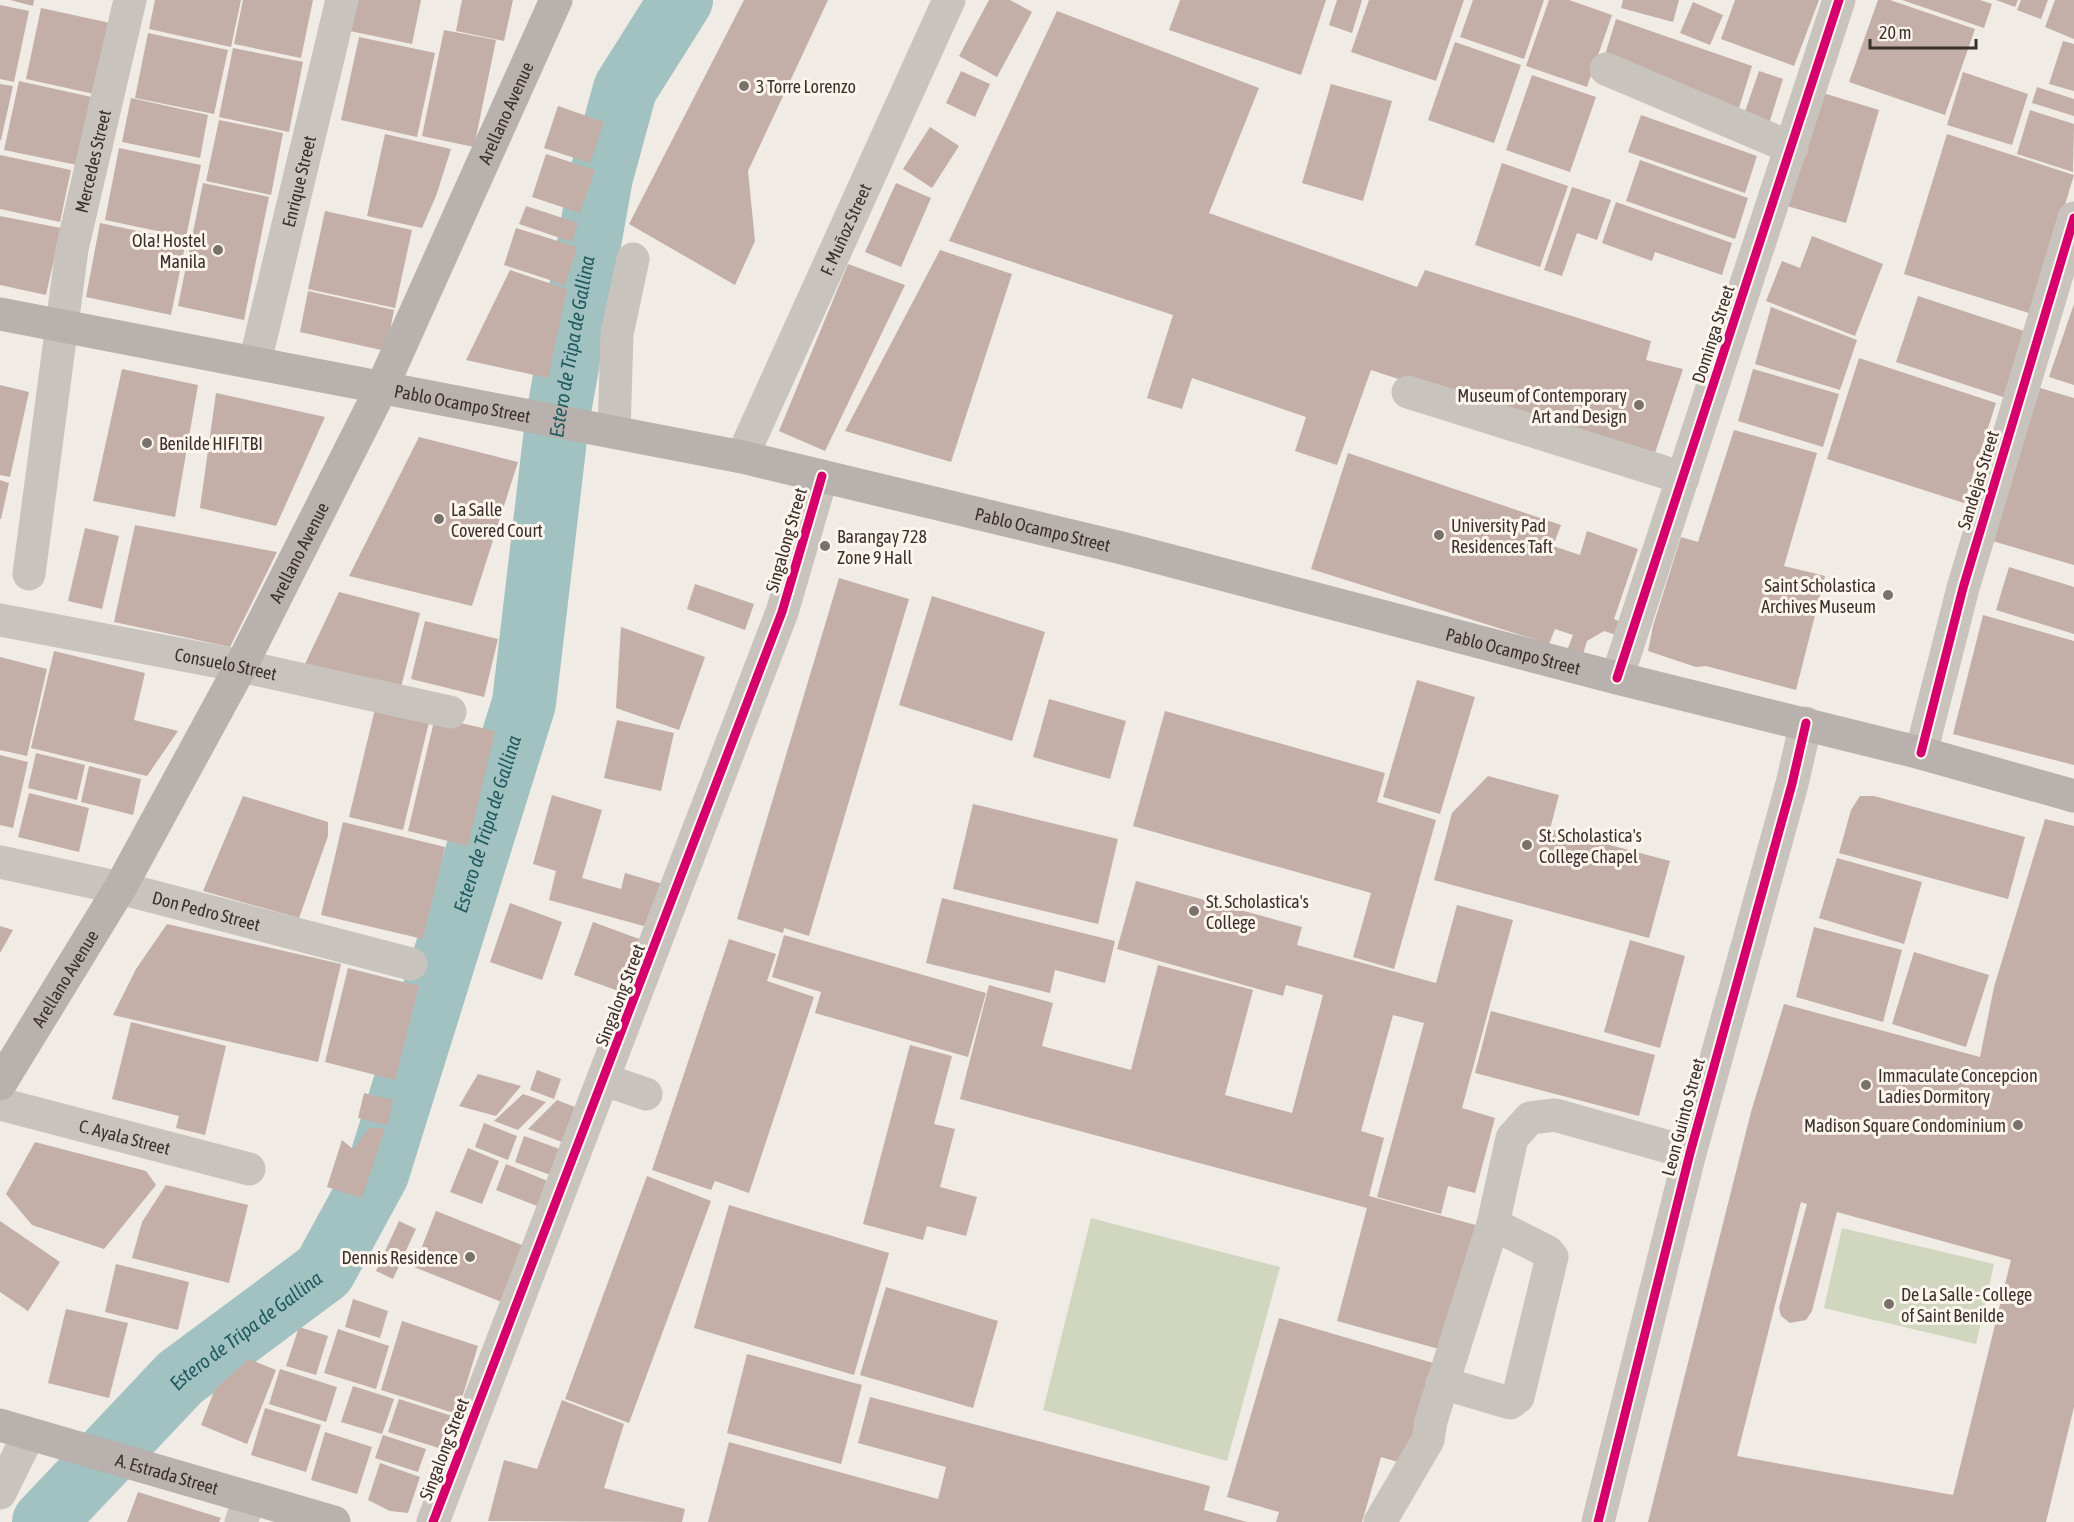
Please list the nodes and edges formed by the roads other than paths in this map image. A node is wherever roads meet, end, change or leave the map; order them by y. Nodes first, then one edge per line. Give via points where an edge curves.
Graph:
1 (130, 0) edge
2 (342, 0) edge
3 (556, 0) edge
4 (949, 0) edge
5 (1839, 0) edge
6 (1606, 69) dead end
7 (1791, 148) junction
8 (2074, 218) edge
9 (633, 259) dead end
10 (0, 314) edge
11 (62, 324) junction
12 (255, 362) junction
13 (381, 387) junction
14 (1408, 392) dead end
15 (606, 430) junction
16 (742, 457) junction
17 (822, 476) junction
18 (1683, 478) junction
19 (29, 574) dead end
20 (0, 620) edge
21 (241, 666) junction
22 (1617, 678) junction
23 (450, 712) dead end
24 (1806, 723) junction
25 (1922, 753) junction
26 (2074, 796) edge
27 (0, 862) edge
28 (120, 888) junction
29 (411, 963) dead end
30 (605, 1080) junction
31 (0, 1084) edge
32 (646, 1094) dead end
33 (0, 1104) edge
34 (1690, 1153) junction
35 (249, 1169) dead end
36 (1493, 1224) junction
37 (1442, 1383) junction
38 (15, 1430) edge
39 (0, 1493) edge
40 (246, 1510) edge
41 (334, 1522) edge
42 (433, 1522) edge
43 (1380, 1522) edge
44 (1598, 1522) edge

1 - 11 street, Mercedes Street via 72,249
2 - 12 street, Enrique Street
3 - 13 main road, Arellano Avenue
4 - 16 street, F. Muñoz Street
5 - 7 street, Dominga Street
6 - 7 street
7 - 18 street, Dominga Street
8 - 25 street, Sandejas Street via 1963,588
9 - 15 street via 617,334
10 - 11 main road, Pablo Ocampo Street
11 - 12 main road, Pablo Ocampo Street
11 - 19 street, Mercedes Street
12 - 13 main road, Pablo Ocampo Street
13 - 15 main road, Pablo Ocampo Street
13 - 21 main road, Arellano Avenue
14 - 18 street
15 - 16 main road, Pablo Ocampo Street
16 - 17 main road, Pablo Ocampo Street
17 - 22 main road, Pablo Ocampo Street via 1126,549
17 - 30 street, Singalong Street via 782,612
18 - 22 street, Dominga Street
20 - 21 street, Consuelo Street
21 - 23 street, Consuelo Street
21 - 28 main road, Arellano Avenue
22 - 24 main road, Pablo Ocampo Street
24 - 25 main road, Pablo Ocampo Street
24 - 34 street, Leon Guinto Street
25 - 26 main road, Pablo Ocampo Street
27 - 28 street, Don Pedro Street
28 - 29 street, Don Pedro Street
28 - 31 main road, Arellano Avenue
30 - 32 street
30 - 42 street, Singalong Street
33 - 35 street, C. Ayala Street
34 - 36 street via 1554,1115 1530,1118 1512,1138
34 - 44 street, Leon Guinto Street
36 - 37 street
36 - 37 street via 1552,1257 1518,1396 1510,1403
37 - 43 street via 1428,1440
38 - 39 street
38 - 40 main road, A. Estrada Street via 136,1465
40 - 41 main road, A. Estrada Street

